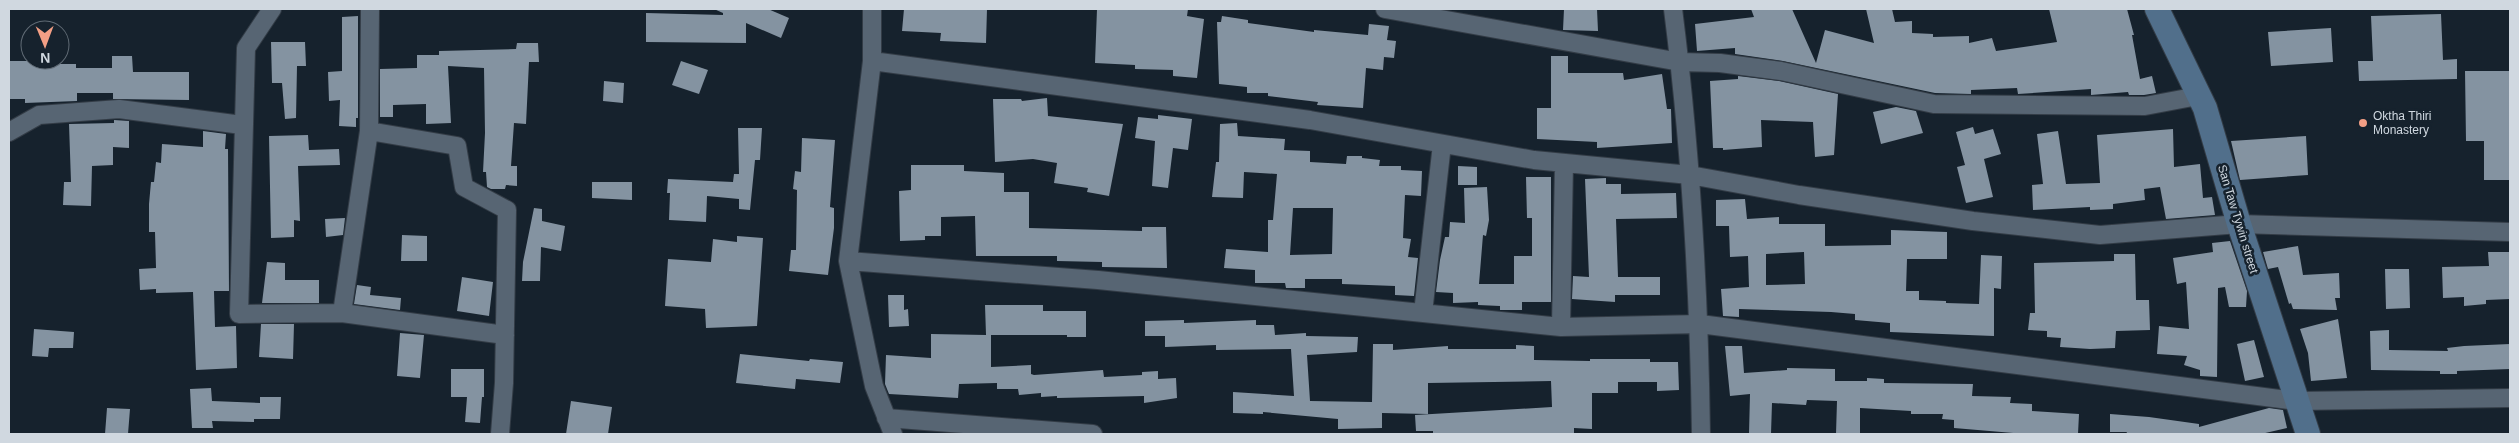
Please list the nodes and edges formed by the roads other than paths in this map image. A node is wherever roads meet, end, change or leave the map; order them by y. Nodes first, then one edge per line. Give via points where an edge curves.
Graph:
1 (272, 9) edge
2 (370, 9) edge
3 (872, 9) edge
4 (1392, 9) edge
5 (1673, 9) edge
6 (2157, 9) edge
7 (872, 61) junction
8 (1680, 62) junction
9 (2198, 96) junction
10 (242, 125) junction
11 (369, 131) junction
12 (9, 132) edge
13 (1442, 144) junction
14 (1564, 163) junction
15 (1690, 175) junction
16 (2239, 224) junction
17 (2510, 232) edge
18 (848, 261) junction
19 (342, 313) junction
20 (1423, 313) junction
21 (1700, 324) junction
22 (1561, 327) junction
23 (505, 335) junction
24 (2510, 398) edge
25 (2296, 401) junction
26 (889, 426) edge
27 (500, 434) edge
28 (1093, 434) edge
29 (1701, 434) edge
30 (2308, 434) edge

1 - 10 street via 246,48
2 - 11 street
3 - 7 street
4 - 8 street
5 - 8 street
6 - 9 street, San Taw Tywin street
7 - 13 street via 1310,120
7 - 18 street
8 - 9 street via 1720,63 1781,71 1934,104 2145,106
8 - 15 street
9 - 16 street, San Taw Tywin street via 2205,108
10 - 12 street via 119,109 39,115
10 - 19 street via 239,314
11 - 19 street
11 - 23 street via 457,146 464,188 506,210
13 - 14 street
13 - 20 street
14 - 15 street
14 - 22 street
15 - 16 street via 1963,220 2100,235
15 - 21 street
16 - 17 street
16 - 25 street, San Taw Tywin street
18 - 20 street via 1098,280
18 - 26 street via 874,386
19 - 23 street
20 - 22 street
21 - 22 street
21 - 25 street
21 - 29 street
23 - 27 street
24 - 25 street
25 - 30 street, San Taw Tywin street
26 - 28 street

